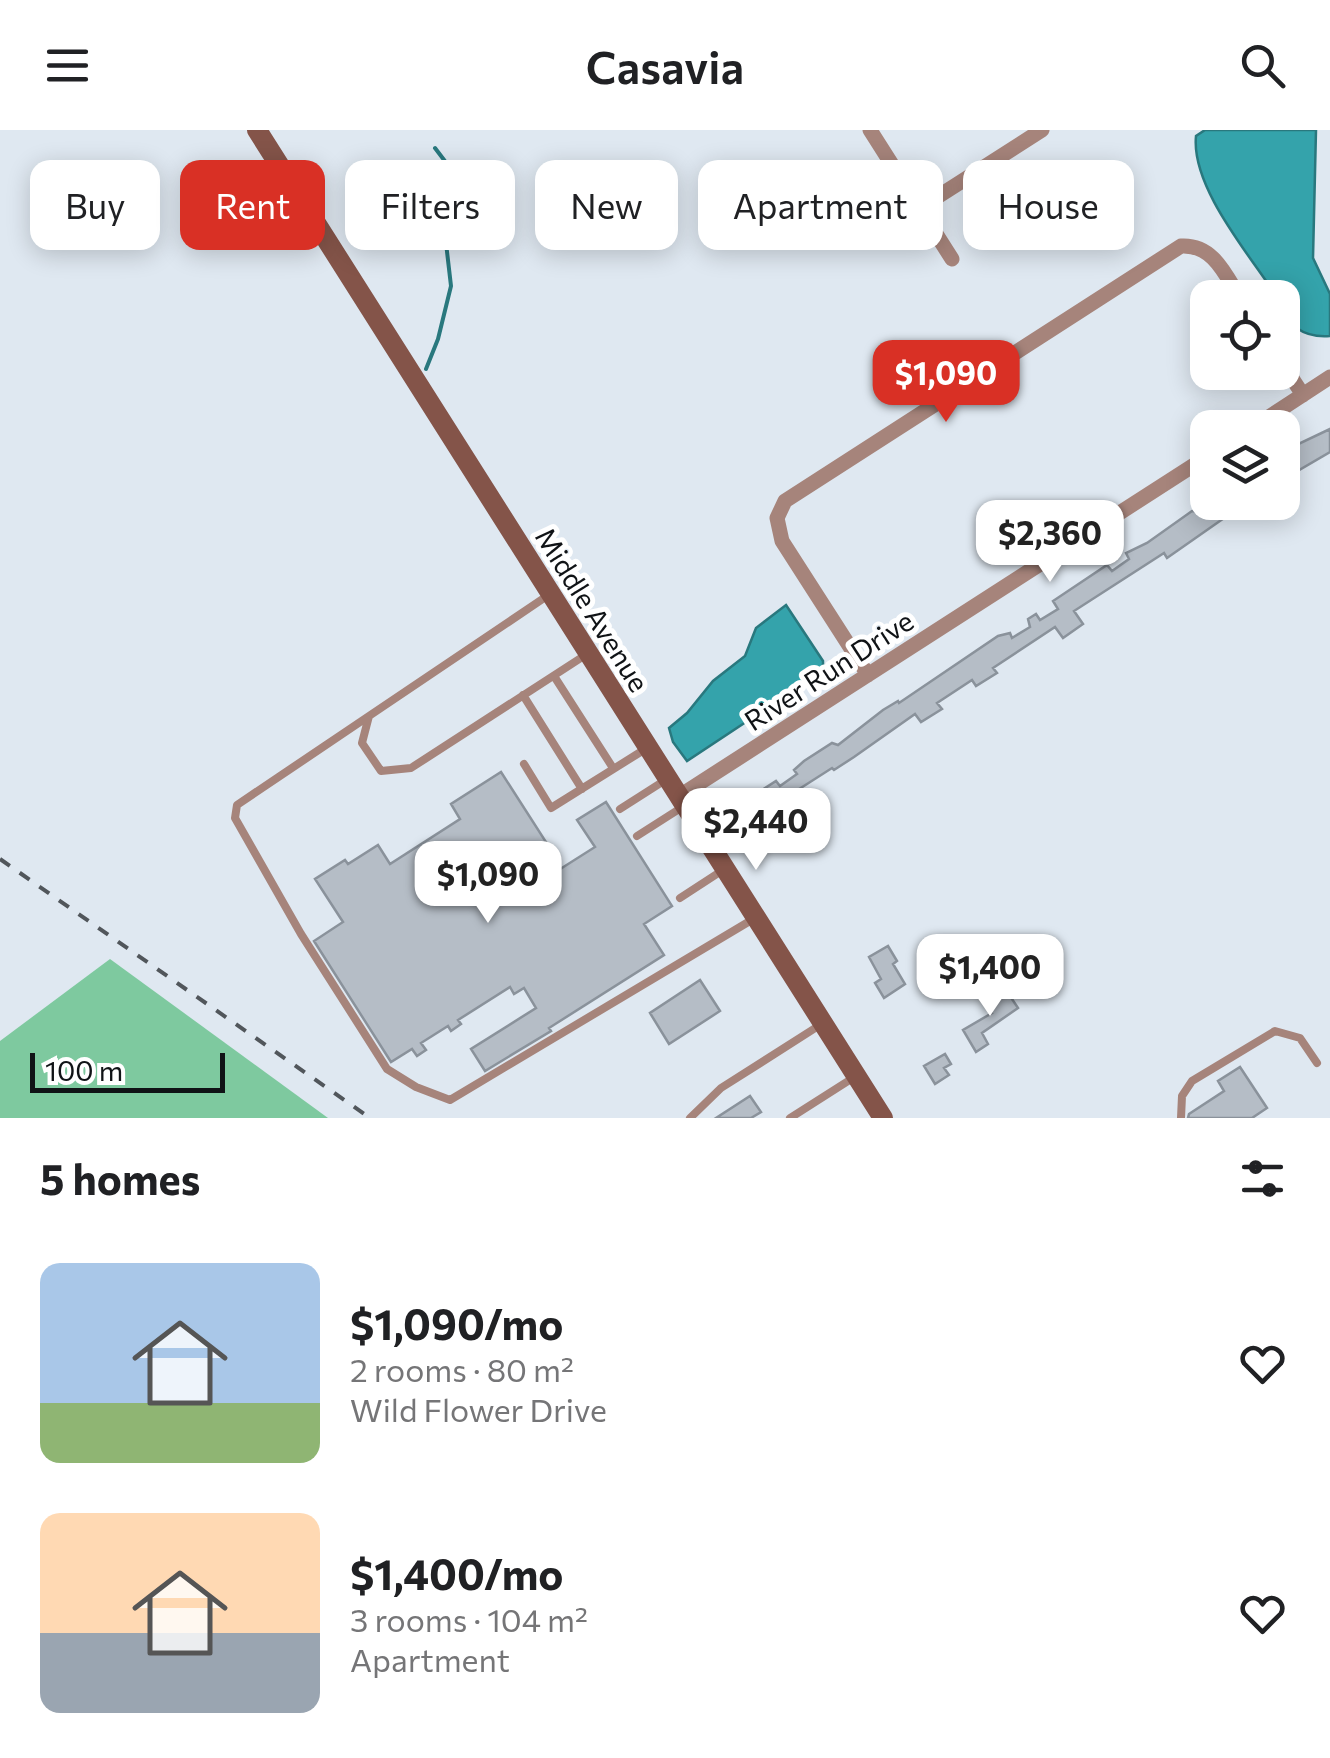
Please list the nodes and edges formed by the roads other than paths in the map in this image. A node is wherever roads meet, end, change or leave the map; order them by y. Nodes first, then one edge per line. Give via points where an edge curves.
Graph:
1 (256, 130) edge
2 (870, 130) edge
3 (1042, 130) edge
4 (889, 160) edge
5 (943, 193) edge
6 (943, 245) edge
7 (952, 259) dead end
8 (1228, 280) edge
9 (1330, 377) edge
10 (1300, 390) edge
11 (1303, 395) junction
12 (1280, 410) edge
13 (1190, 468) edge
14 (550, 594) junction
15 (588, 654) junction
16 (868, 675) junction
17 (554, 676) junction
18 (523, 696) junction
19 (369, 716) junction
20 (647, 748) junction
21 (524, 764) dead end
22 (613, 768) junction
23 (582, 789) junction
24 (676, 794) junction
25 (620, 809) dead end
26 (637, 836) dead end
27 (724, 869) junction
28 (680, 898) dead end
29 (755, 918) junction
30 (823, 1024) junction
31 (1317, 1063) dead end
32 (856, 1076) junction
33 (690, 1118) edge
34 (790, 1118) edge
35 (883, 1118) edge
36 (1180, 1118) edge

1 - 14 street, Middle Avenue
2 - 4 street
3 - 5 street
6 - 7 street
8 - 16 street via 1211,255 1181,246 786,501 777,518 782,541
9 - 11 street
10 - 11 street
11 - 12 street
13 - 16 street, River Run Drive
14 - 15 street, Middle Avenue
14 - 19 lane
15 - 17 lane
15 - 20 street, Middle Avenue
16 - 24 street, River Run Drive
17 - 18 lane
17 - 22 lane
18 - 19 lane via 412,768 380,771 362,744
18 - 23 lane
19 - 29 lane via 238,806 236,818 387,1069 416,1086 450,1100
20 - 22 lane
20 - 24 street, Middle Avenue
21 - 23 lane via 551,808
22 - 23 lane
24 - 25 lane
24 - 26 lane
24 - 27 street, Middle Avenue
27 - 28 lane
27 - 29 street, Middle Avenue
29 - 30 street, Middle Avenue
30 - 32 street, Middle Avenue
30 - 33 lane via 721,1088
31 - 36 lane via 1300,1038 1275,1032 1192,1081
32 - 34 lane
32 - 35 street, Middle Avenue

